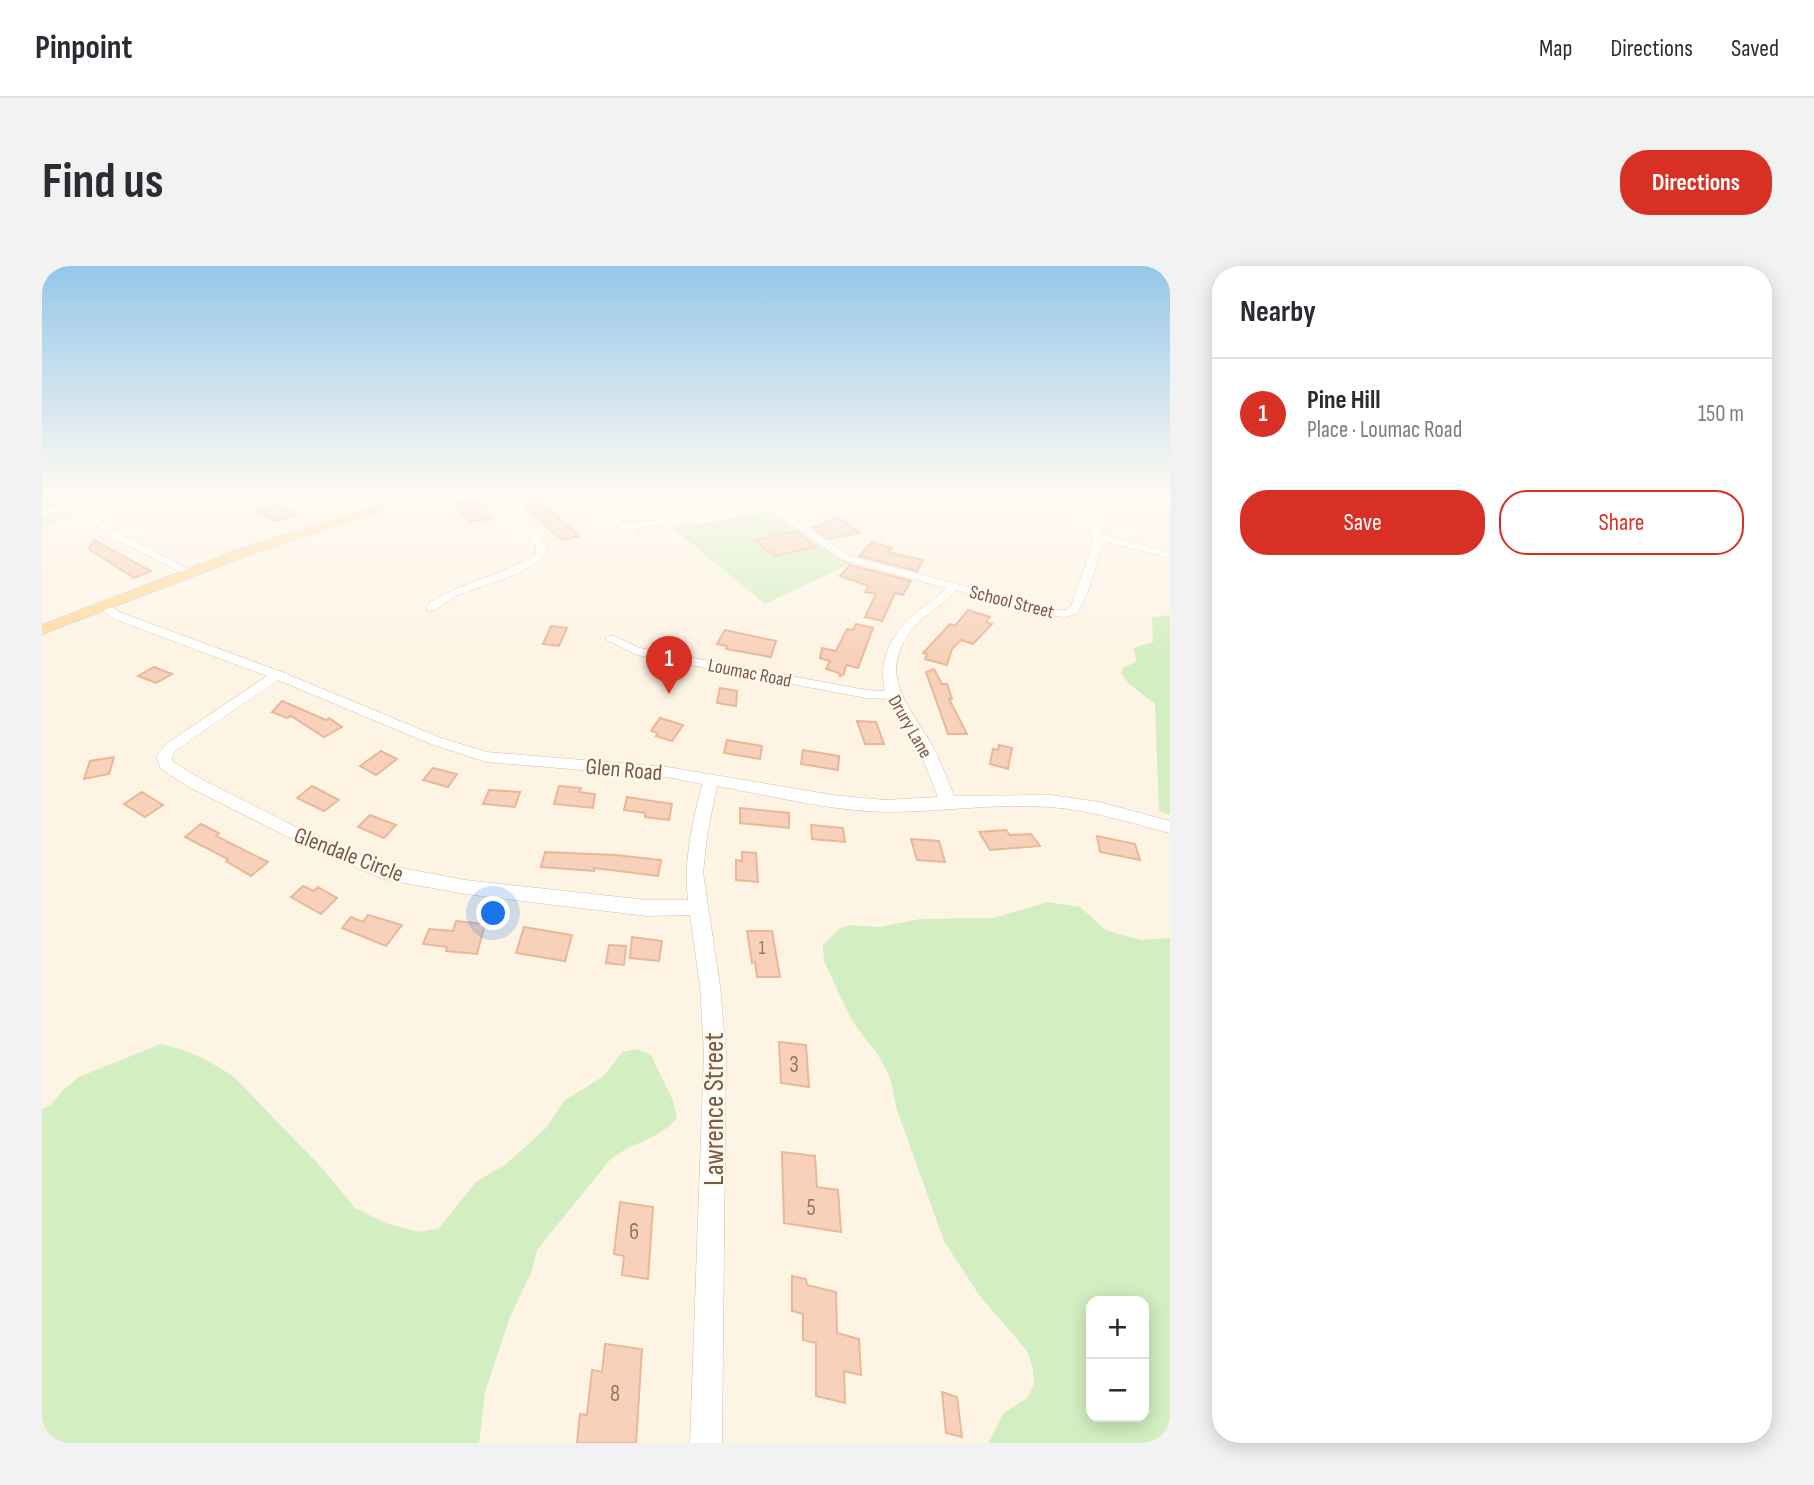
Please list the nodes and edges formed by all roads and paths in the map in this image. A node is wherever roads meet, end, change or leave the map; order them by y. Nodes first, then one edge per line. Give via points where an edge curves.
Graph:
1 (141, 548) edge
2 (257, 548) edge
3 (542, 548) edge
4 (830, 548) edge
5 (1096, 548) edge
6 (1143, 548) edge
7 (1170, 555) edge
8 (190, 572) junction
9 (953, 587) junction
10 (102, 606) junction
11 (431, 608) dead end
12 (42, 630) edge
13 (611, 639) dead end
14 (277, 675) junction
15 (891, 695) junction
16 (711, 779) junction
17 (949, 804) junction
18 (1170, 827) edge
19 (697, 907) junction
20 (706, 1443) edge

1 - 8 street
2 - 8 main road
3 - 11 street via 541,555 524,566 449,595
4 - 9 street, School Street via 842,556
5 - 9 street, School Street via 1071,612 1055,613
6 - 7 street
8 - 10 main road
9 - 15 street, Drury Lane via 904,633 888,675
10 - 12 main road
10 - 14 street, Glen Road
13 - 15 street, Loumac Road via 637,651
14 - 16 street, Glen Road via 477,755
14 - 19 street, Glendale Circle via 171,747 163,758 166,765 342,856 400,877 647,908
15 - 17 street, Drury Lane via 924,745
16 - 17 street, Glen Road via 859,804
16 - 19 street, Lawrence Street via 694,863
17 - 18 street, Glen Road via 1060,802
19 - 20 street, Lawrence Street via 715,1053

